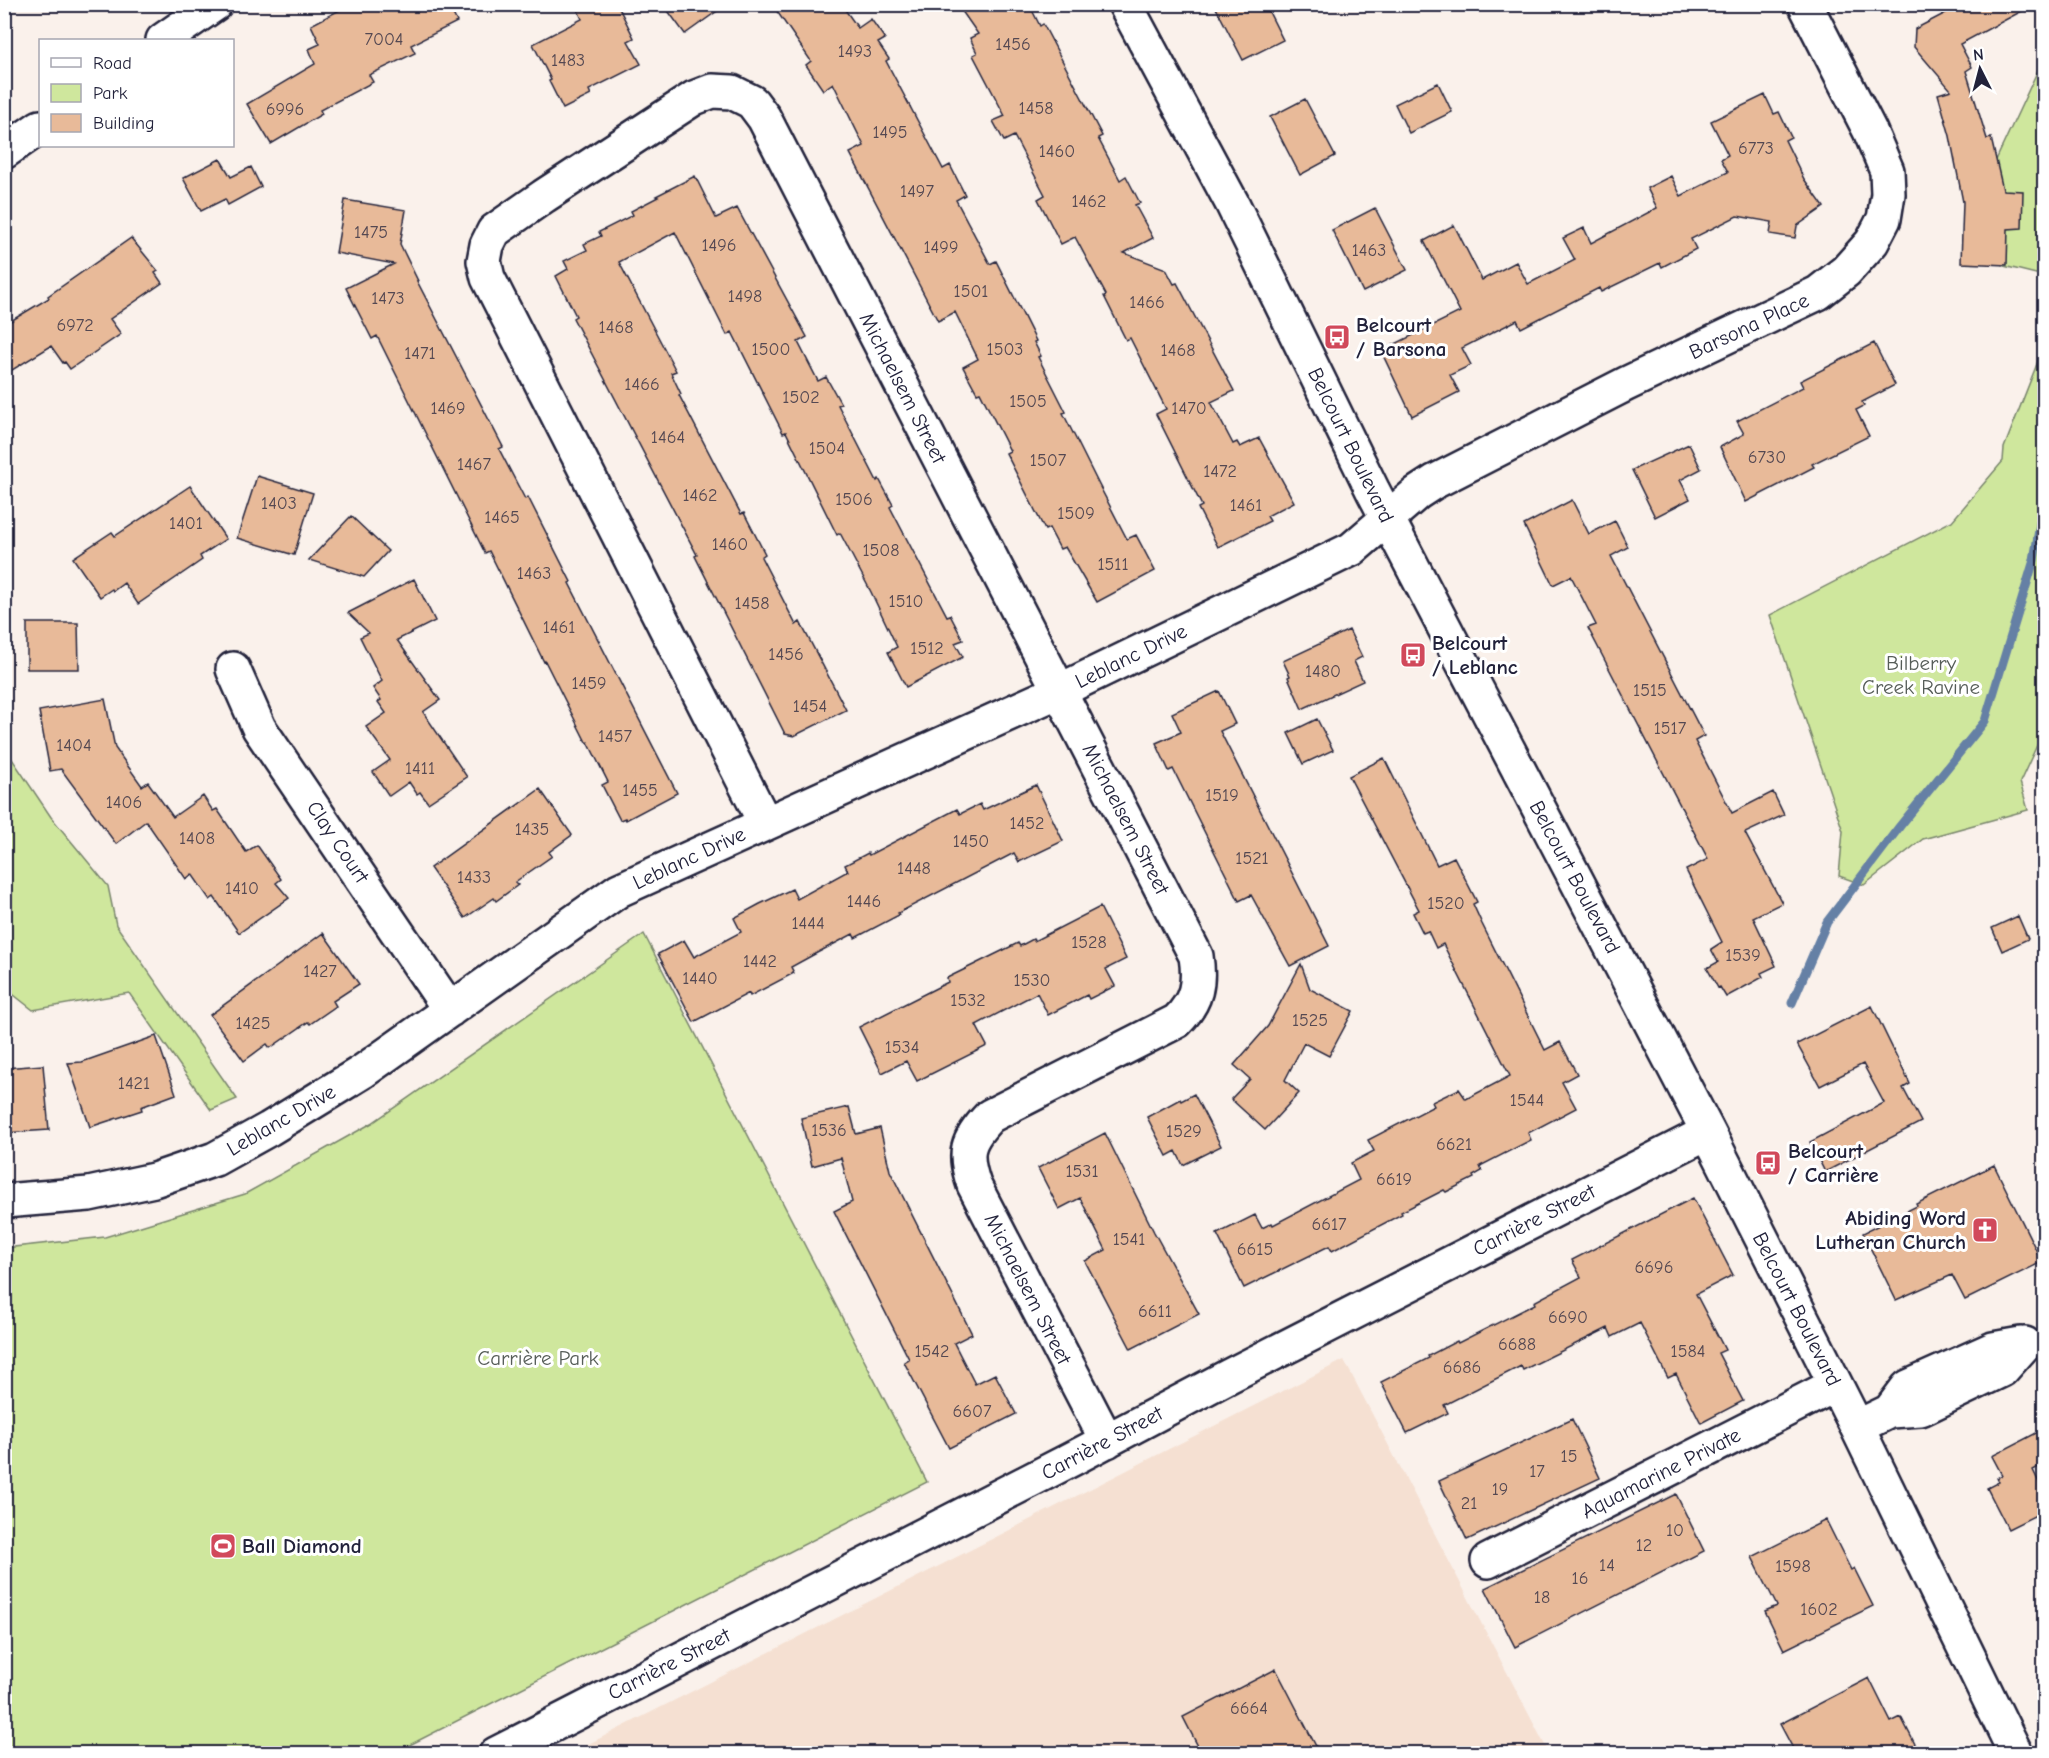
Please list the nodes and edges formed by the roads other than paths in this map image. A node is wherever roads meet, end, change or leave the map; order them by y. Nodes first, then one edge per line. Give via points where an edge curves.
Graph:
1 (215, 4) edge
2 (1125, 4) edge
3 (1805, 4) edge
4 (164, 39) edge
5 (39, 128) edge
6 (4, 152) edge
7 (1388, 519) junction
8 (233, 669) dead end
9 (1059, 691) junction
10 (765, 823) junction
11 (450, 1010) junction
12 (1708, 1132) junction
13 (4, 1201) edge
14 (2035, 1338) edge
15 (1835, 1385) junction
16 (1857, 1427) junction
17 (1107, 1441) junction
18 (1488, 1561) dead end
19 (496, 1754) edge
20 (2016, 1754) edge

1 - 4 street
2 - 7 street, Belcourt Boulevard via 1232,203
3 - 7 street, Barsona Place via 1887,171 1884,219 1872,242 1846,271 1818,293 1626,384 1434,482
5 - 6 street
7 - 9 street, Leblanc Drive via 1352,549
7 - 12 street, Belcourt Boulevard
8 - 11 street, Clay Court via 260,728
9 - 10 street, Leblanc Drive
9 - 10 street, Michaelsem Street via 764,118 752,102 732,92 712,91 694,98 494,231 483,261 497,296
9 - 17 street, Michaelsem Street via 1196,956 1196,992 1190,1008 1177,1021 990,1116 975,1131 968,1149 968,1167
10 - 11 street, Leblanc Drive via 619,890
11 - 13 street, Leblanc Drive via 362,1072 215,1159 154,1180 89,1194
12 - 15 street, Belcourt Boulevard
12 - 17 street, Carrière Street
14 - 16 street via 1994,1349 1908,1388 1890,1411
15 - 16 street, Belcourt Boulevard
15 - 18 street, Aquamarine Private
16 - 20 street, Belcourt Boulevard
17 - 19 street, Carrière Street

